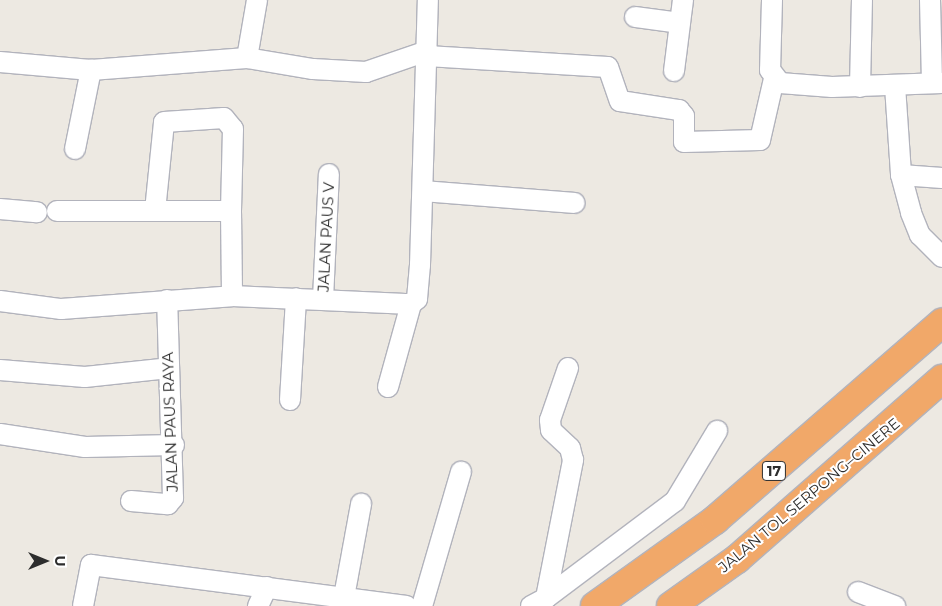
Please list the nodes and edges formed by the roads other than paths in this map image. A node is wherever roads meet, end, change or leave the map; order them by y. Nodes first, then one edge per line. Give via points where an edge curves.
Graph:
1 (257, 0) edge
2 (428, 0) edge
3 (683, 0) edge
4 (772, 0) edge
5 (862, 0) edge
6 (930, 0) edge
7 (635, 17) dead end
8 (680, 23) junction
9 (427, 54) junction
10 (247, 58) junction
11 (0, 62) edge
12 (91, 70) junction
13 (674, 71) dead end
14 (774, 79) junction
15 (937, 83) edge
16 (895, 86) junction
17 (860, 87) junction
18 (75, 149) dead end
19 (329, 174) dead end
20 (901, 175) junction
21 (942, 178) edge
22 (423, 191) junction
23 (575, 203) dead end
24 (0, 209) edge
25 (155, 211) junction
26 (231, 211) junction
27 (942, 257) edge
28 (232, 296) junction
29 (296, 298) junction
30 (323, 299) junction
31 (167, 300) junction
32 (0, 301) edge
33 (411, 304) junction
34 (942, 323) edge
35 (169, 368) junction
36 (568, 368) dead end
37 (0, 370) edge
38 (942, 378) edge
39 (388, 387) dead end
40 (290, 400) dead end
41 (717, 431) dead end
42 (0, 434) edge
43 (174, 445) junction
44 (461, 472) dead end
45 (131, 501) dead end
46 (360, 504) dead end
47 (267, 587) junction
48 (858, 592) dead end
49 (344, 597) junction
50 (539, 602) edge
51 (83, 606) edge
52 (258, 606) edge
53 (406, 606) edge
54 (422, 606) edge
55 (595, 606) edge
56 (671, 606) edge
57 (895, 606) edge

1 - 10 street
2 - 9 street
3 - 8 street
4 - 14 street via 770,70
5 - 17 street
6 - 15 street
7 - 8 street
8 - 13 street
9 - 10 street via 366,72 313,70
9 - 14 street via 598,64 612,71 620,101 679,110 684,116 684,142 760,140
9 - 22 street
10 - 12 street
11 - 12 street
12 - 18 street
14 - 17 street via 792,85
15 - 16 street
16 - 17 street
16 - 20 street
19 - 30 street, JALAN PAUS V
20 - 21 street
20 - 27 street via 920,235
22 - 23 street
22 - 33 street via 418,290
24 - 25 street
25 - 26 street
25 - 26 street via 164,122 224,118 233,129
26 - 28 street
28 - 29 street
28 - 31 street
29 - 30 street
29 - 40 street
30 - 33 street
31 - 32 street via 75,309
31 - 35 street, JALAN PAUS RAYA
33 - 39 street
34 - 55 highway, 17 via 715,520
35 - 37 street via 85,377
35 - 43 street, JALAN PAUS RAYA
36 - 50 street via 550,420 551,430 570,448 573,460
38 - 56 highway, JALAN TOL SERPONG–CINERE via 736,559
41 - 50 street via 675,501
42 - 43 street via 85,447
43 - 45 street, JALAN PAUS RAYA via 171,502
44 - 54 street
46 - 49 street
47 - 49 street
47 - 51 street via 92,565
47 - 52 street
48 - 57 street
49 - 53 street

